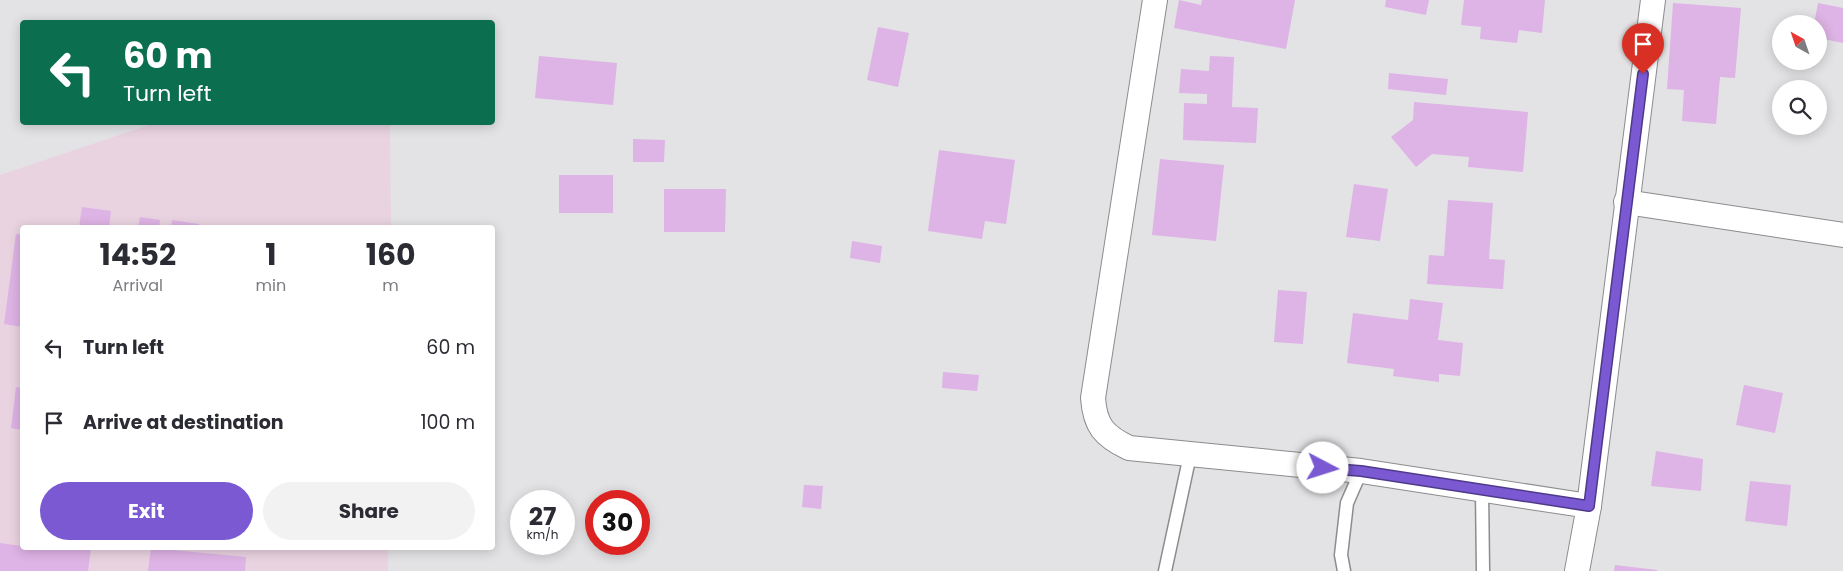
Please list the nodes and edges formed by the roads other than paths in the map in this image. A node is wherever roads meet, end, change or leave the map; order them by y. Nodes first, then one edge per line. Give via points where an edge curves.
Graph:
1 (1155, 0) edge
2 (1653, 0) edge
3 (1626, 202) junction
4 (1843, 235) edge
5 (1190, 455) junction
6 (1361, 471) junction
7 (1482, 489) junction
8 (1589, 506) junction
9 (1165, 571) edge
10 (1344, 571) edge
11 (1483, 571) edge
12 (1577, 571) edge

1 - 5 street via 1093,398 1094,415 1113,440 1130,448
2 - 3 street
3 - 4 street
3 - 8 street
5 - 6 street
5 - 9 lane
6 - 7 street
6 - 10 lane via 1347,503 1341,555
7 - 8 street
7 - 11 lane
8 - 12 street

